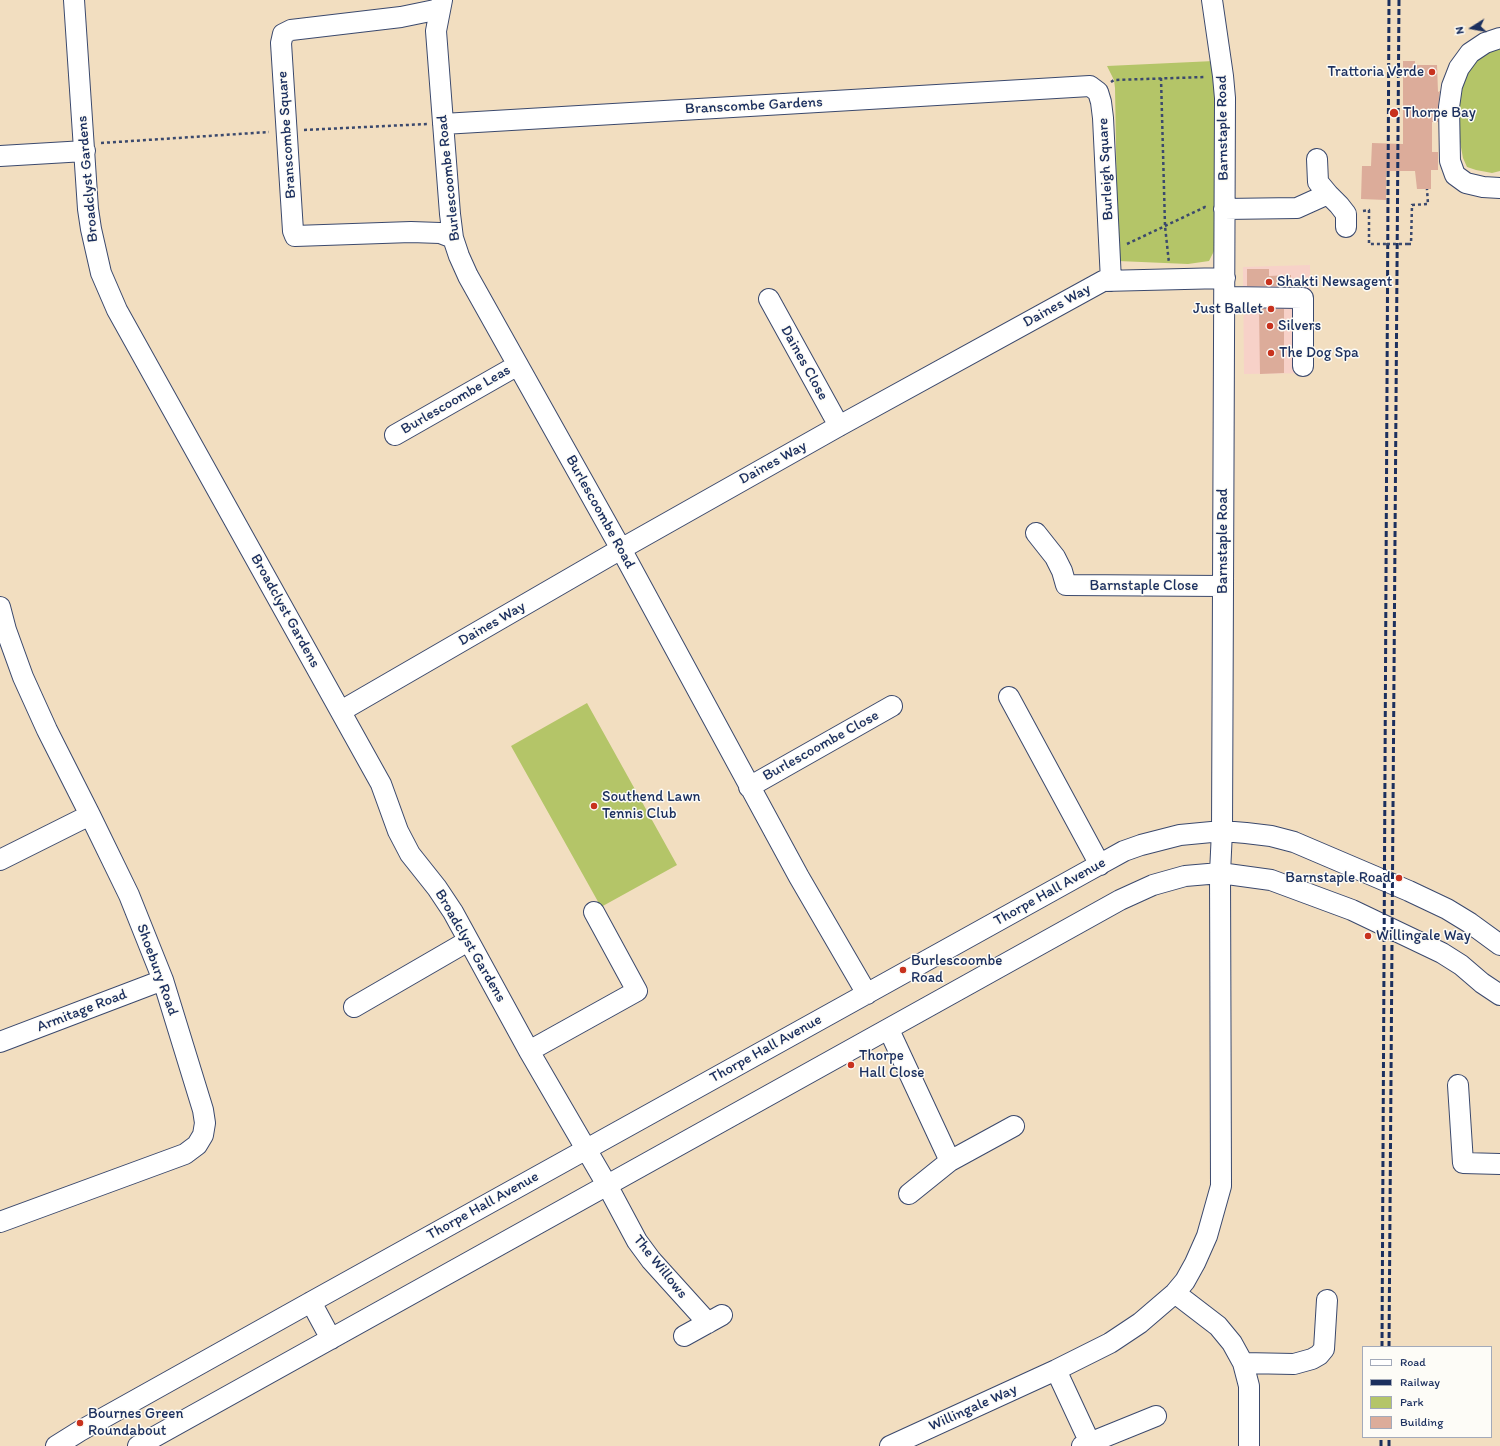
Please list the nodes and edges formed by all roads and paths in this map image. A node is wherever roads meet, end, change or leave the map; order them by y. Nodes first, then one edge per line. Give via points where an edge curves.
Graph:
1 (74, 0) edge
2 (1212, 0) edge
3 (441, 4) edge
4 (1500, 38) edge
5 (1223, 76) junction
6 (1161, 78) junction
7 (1098, 92) junction
8 (443, 124) junction
9 (287, 131) junction
10 (84, 148) junction
11 (0, 156) edge
12 (1317, 159) dead end
13 (1500, 188) edge
14 (1427, 189) dead end
15 (1328, 194) junction
16 (1224, 209) junction
17 (1369, 210) dead end
18 (1165, 226) junction
19 (1346, 227) dead end
20 (453, 238) junction
21 (1110, 252) junction
22 (1170, 278) junction
23 (1225, 278) junction
24 (1111, 281) junction
25 (1225, 297) junction
26 (769, 300) dead end
27 (518, 365) junction
28 (1303, 366) dead end
29 (839, 426) junction
30 (395, 435) dead end
31 (1036, 533) dead end
32 (621, 549) junction
33 (1222, 586) junction
34 (0, 607) edge
35 (1009, 697) dead end
36 (892, 706) dead end
37 (341, 711) junction
38 (749, 786) junction
39 (90, 815) junction
40 (1222, 831) junction
41 (0, 860) edge
42 (1100, 864) junction
43 (1220, 873) junction
44 (594, 912) dead end
45 (468, 940) junction
46 (1500, 945) edge
47 (163, 980) junction
48 (867, 994) junction
49 (1500, 995) edge
50 (354, 1007) dead end
51 (889, 1030) junction
52 (0, 1042) edge
53 (530, 1051) junction
54 (1458, 1084) dead end
55 (1014, 1126) dead end
56 (586, 1149) junction
57 (950, 1161) junction
58 (1500, 1164) edge
59 (607, 1185) junction
60 (909, 1194) dead end
61 (0, 1222) edge
62 (1175, 1293) junction
63 (1326, 1300) dead end
64 (311, 1302) junction
65 (684, 1336) dead end
66 (331, 1339) junction
67 (1243, 1363) junction
68 (1056, 1370) junction
69 (1156, 1416) dead end
70 (148, 1444) edge
71 (1086, 1444) edge
72 (56, 1446) edge
73 (890, 1446) edge
74 (1249, 1446) edge

1 - 10 street, Broadclyst Gardens
2 - 5 street, Barnstaple Road
3 - 8 street, Burlescoombe Road via 436,31
3 - 9 street, Branscombe Square via 401,17 291,30 283,34 281,44
4 - 13 street via 1470,53 1459,68 1452,86 1449,107 1450,161 1455,175 1466,183
5 - 6 path
5 - 16 street, Barnstaple Road
6 - 7 path via 1114,80
6 - 18 path
7 - 8 street, Branscombe Gardens via 1090,86
7 - 21 street, Burleigh Square via 1102,102
8 - 9 path
8 - 20 street, Burlescoombe Road
9 - 10 path
9 - 20 street, Branscombe Square via 295,236 417,232 440,233
10 - 11 street
10 - 37 street, Broadclyst Gardens via 88,209 95,250 101,273 117,310
12 - 15 street via 1318,182
14 - 17 path, bridge via 1428,204 1412,205 1411,244 1369,244
15 - 16 street via 1297,208
15 - 19 street via 1346,214
16 - 18 path via 1205,207
16 - 23 street, Barnstaple Road
18 - 21 path
18 - 22 path
20 - 27 street, Burlescoombe Road via 468,276
21 - 24 street, Burleigh Square
22 - 23 street, Daines Way
22 - 24 street, Daines Way
23 - 25 street, Barnstaple Road
24 - 29 street, Daines Way via 1094,285
25 - 28 street via 1303,298
25 - 33 street, Barnstaple Road
26 - 29 street, Daines Close
27 - 30 street, Burlescoombe Leas
27 - 32 street, Burlescoombe Road
29 - 32 street, Daines Way
31 - 33 street, Barnstaple Close via 1055,557 1066,585
32 - 37 street, Daines Way
32 - 38 street, Burlescoombe Road
33 - 40 street, Barnstaple Road
34 - 39 street, Shoebury Road via 23,676
35 - 42 street
36 - 38 street, Burlescoombe Close
37 - 45 street, Broadclyst Gardens via 380,784 410,854 437,888
38 - 48 street, Burlescoombe Road
39 - 41 street
39 - 47 street, Shoebury Road via 129,895
40 - 42 street, Thorpe Hall Avenue via 1180,835 1141,845
40 - 43 street, Barnstaple Road
40 - 46 street, Thorpe Hall Avenue via 1271,836 1294,842 1409,890 1447,909
42 - 48 street, Thorpe Hall Avenue
43 - 49 street via 1270,880 1352,910 1442,953
43 - 51 street via 1185,876 1153,885 1120,900
43 - 62 street, Willingale Way via 1221,1186 1207,1236 1196,1263
44 - 53 street via 637,991
45 - 50 street
45 - 53 street, Broadclyst Gardens
47 - 52 street, Armitage Road
47 - 61 street, Shoebury Road via 203,1110 203,1135 197,1146 185,1154
48 - 56 street, Thorpe Hall Avenue
51 - 57 street
51 - 59 street
53 - 56 street, Broadclyst Gardens
54 - 58 street via 1463,1163
55 - 57 street
56 - 59 street, Broadclyst Gardens
56 - 64 street, Thorpe Hall Avenue
57 - 60 street
59 - 65 street, The Willows via 640,1246 651,1260 715,1319
59 - 66 street
62 - 67 street via 1218,1326 1232,1343
62 - 68 street, Willingale Way via 1140,1324 1110,1343
63 - 67 street via 1324,1349 1319,1355 1294,1364
64 - 66 street
64 - 72 street, Thorpe Hall Avenue
66 - 70 street
67 - 74 street via 1249,1386
68 - 71 street
68 - 73 street, Willingale Way
69 - 71 street

